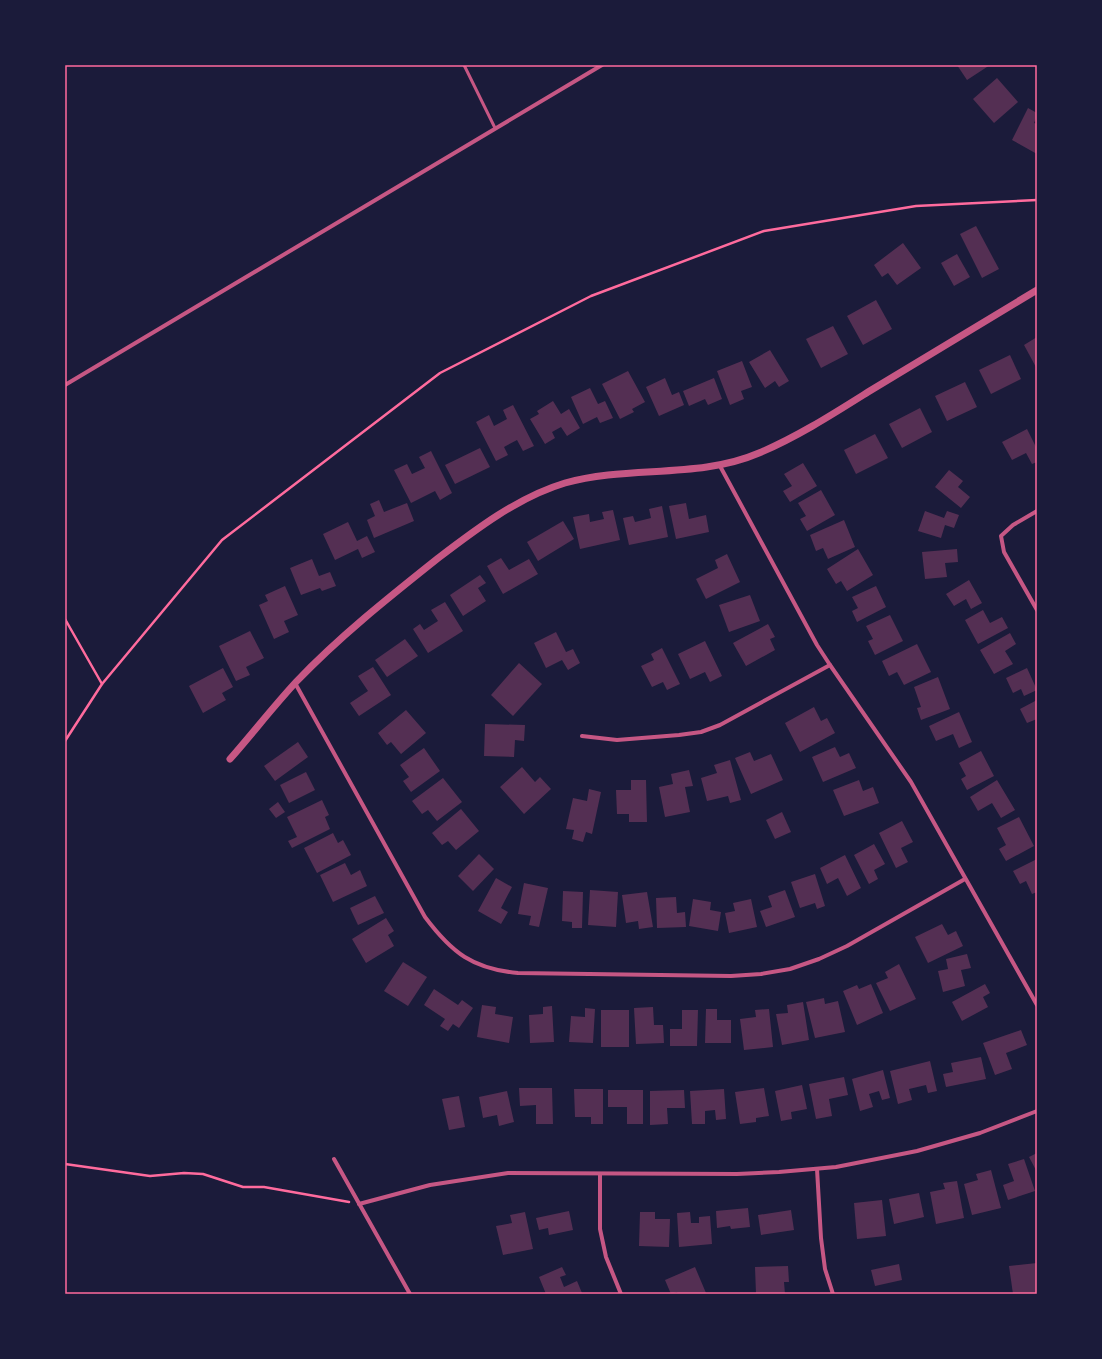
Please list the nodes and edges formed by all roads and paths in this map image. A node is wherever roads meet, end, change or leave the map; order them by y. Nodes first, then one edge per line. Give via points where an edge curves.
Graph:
1 (464, 65) edge
2 (602, 65) edge
3 (495, 128) junction
4 (1037, 200) edge
5 (1037, 290) edge
6 (65, 386) edge
7 (720, 466) junction
8 (1037, 511) edge
9 (1037, 610) edge
10 (65, 619) edge
11 (830, 665) junction
12 (295, 683) junction
13 (102, 684) junction
14 (582, 736) dead end
15 (65, 741) edge
16 (230, 759) dead end
17 (965, 879) junction
18 (1037, 1005) edge
19 (1037, 1111) edge
20 (334, 1159) dead end
21 (65, 1164) edge
22 (817, 1169) junction
23 (600, 1174) junction
24 (359, 1204) junction
25 (410, 1294) edge
26 (621, 1294) edge
27 (833, 1294) edge

1 - 3 lane
2 - 3 street
3 - 6 street
4 - 13 path via 916,206 764,231 591,296 440,373 222,540
5 - 7 street via 812,426 758,454
7 - 11 street
7 - 12 street via 610,474 564,484 534,496 497,515 387,598
8 - 9 street via 1012,525 1002,536 1004,552
10 - 13 path
11 - 14 street via 720,725 701,732 617,740
11 - 17 street via 907,777
12 - 16 street
12 - 17 street via 425,917 450,947 481,966 498,972 731,976 790,969 847,946
13 - 15 path
17 - 18 street
19 - 22 street via 980,1133 917,1151
20 - 24 street
21 - 24 path via 150,1176 203,1174 242,1187 264,1187
22 - 23 street via 737,1174
22 - 27 street via 821,1238 825,1269
23 - 24 street via 508,1173 430,1186
23 - 26 street via 600,1229 606,1257
24 - 25 street

